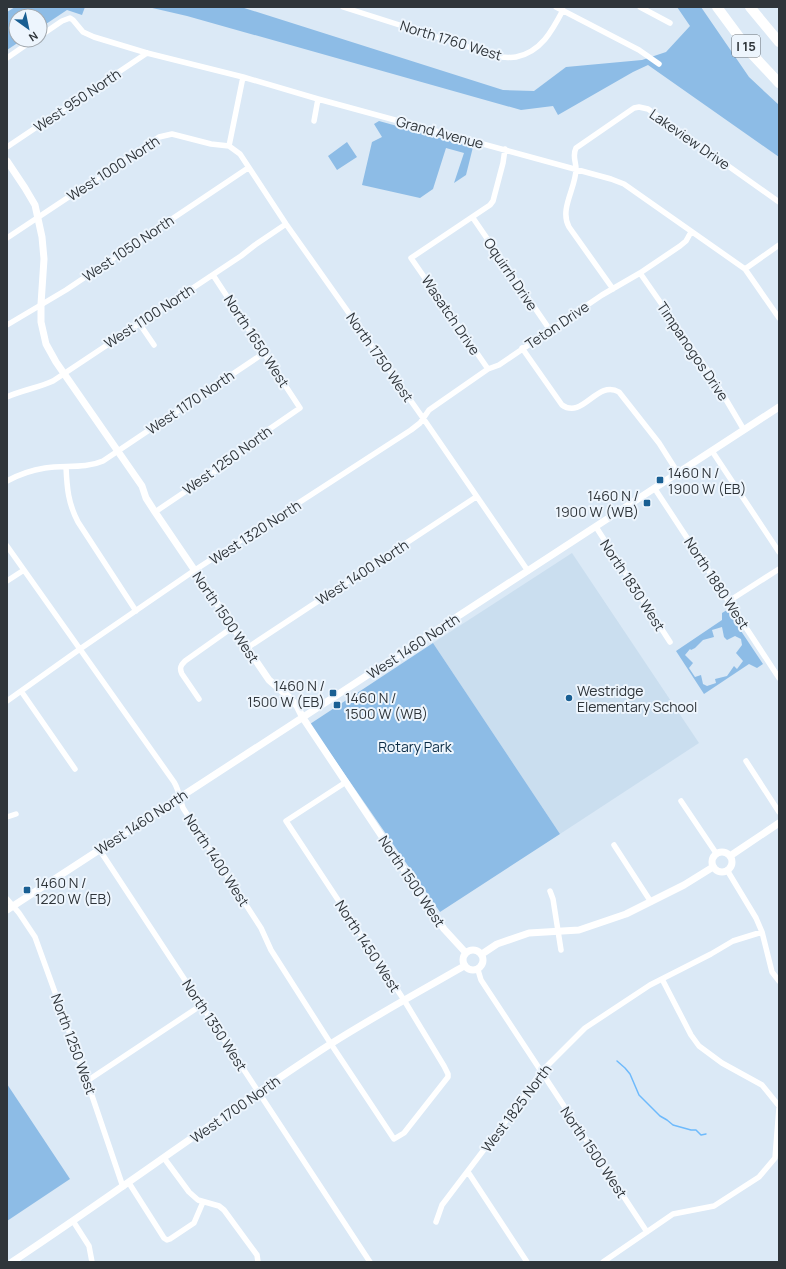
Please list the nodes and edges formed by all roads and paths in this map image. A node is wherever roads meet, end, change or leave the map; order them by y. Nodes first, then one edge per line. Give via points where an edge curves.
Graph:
1 (343, 7) edge
2 (556, 7) edge
3 (640, 7) edge
4 (717, 7) edge
5 (750, 7) edge
6 (563, 10) junction
7 (670, 23) dead end
8 (48, 31) edge
9 (779, 42) edge
10 (21, 48) edge
11 (148, 53) junction
12 (7, 58) edge
13 (658, 64) dead end
14 (243, 77) junction
15 (779, 83) edge
16 (318, 99) junction
17 (314, 121) dead end
18 (229, 146) junction
19 (7, 147) edge
20 (505, 149) junction
21 (7, 161) edge
22 (248, 168) junction
23 (576, 169) junction
24 (779, 202) edge
25 (38, 217) junction
26 (473, 218) junction
27 (286, 224) junction
28 (691, 232) junction
29 (7, 238) edge
30 (779, 245) edge
31 (745, 269) junction
32 (213, 274) junction
33 (640, 274) junction
34 (613, 290) junction
35 (41, 304) junction
36 (779, 318) edge
37 (139, 323) junction
38 (7, 325) edge
39 (550, 330) junction
40 (154, 345) dead end
41 (522, 348) junction
42 (264, 353) junction
43 (488, 369) junction
44 (63, 373) junction
45 (7, 398) edge
46 (300, 408) joint
47 (779, 408) edge
48 (423, 418) junction
49 (744, 430) junction
50 (117, 451) junction
51 (712, 451) junction
52 (66, 467) junction
53 (678, 473) junction
54 (7, 481) edge
55 (655, 488) junction
56 (476, 497) junction
57 (155, 512) junction
58 (596, 527) junction
59 (7, 546) edge
60 (779, 552) edge
61 (779, 568) edge
62 (24, 570) junction
63 (194, 570) junction
64 (528, 571) junction
65 (7, 581) edge
66 (729, 601) junction
67 (136, 611) junction
68 (233, 627) junction
69 (670, 642) dead end
70 (247, 648) junction
71 (80, 649) junction
72 (779, 678) edge
73 (21, 691) junction
74 (199, 699) dead end
75 (7, 701) edge
76 (302, 718) junction
77 (746, 761) dead end
78 (75, 769) dead end
79 (346, 782) junction
80 (179, 797) junction
81 (681, 801) dead end
82 (779, 812) edge
83 (16, 814) dead end
84 (7, 817) edge
85 (779, 823) edge
86 (614, 845) dead end
87 (99, 849) junction
88 (716, 853) junction
89 (730, 856) junction
90 (714, 867) junction
91 (727, 870) junction
92 (550, 891) dead end
93 (7, 899) edge
94 (651, 902) junction
95 (10, 908) edge
96 (558, 931) junction
97 (762, 932) junction
98 (561, 950) dead end
99 (466, 953) junction
100 (482, 954) junction
101 (464, 966) junction
102 (478, 970) junction
103 (662, 979) junction
104 (779, 981) edge
105 (404, 1000) junction
106 (203, 1006) junction
107 (331, 1044) junction
108 (541, 1072) junction
109 (87, 1081) junction
110 (259, 1091) junction
111 (779, 1107) edge
112 (394, 1139) joint
113 (164, 1158) junction
114 (468, 1172) junction
115 (126, 1185) junction
116 (203, 1202) junction
117 (73, 1222) junction
118 (436, 1222) dead end
119 (647, 1232) junction
120 (12, 1262) edge
121 (92, 1262) edge
122 (258, 1262) edge
123 (370, 1262) edge
124 (527, 1262) edge
125 (603, 1262) edge

1 - 6 street, North 1760 West via 500,57 515,58 529,53 540,45 549,35
2 - 6 street
3 - 7 street
4 - 15 highway, I 15
5 - 9 highway, I 15
6 - 13 street via 639,50
8 - 11 street, Grand Avenue via 67,18 72,18 83,32
10 - 12 street
11 - 14 street, Grand Avenue
11 - 19 street, West 950 North
14 - 16 street, Grand Avenue
14 - 18 street
16 - 17 street
16 - 20 street, Grand Avenue
18 - 22 street, North 1750 West via 240,154
18 - 25 street, West 1000 North via 172,134 159,137
20 - 23 street, Grand Avenue
20 - 26 street via 493,201
21 - 25 street, North 1500 West via 25,188
22 - 27 street, North 1750 West
22 - 35 street, West 1050 North via 66,290
23 - 24 street, Lakeview Drive via 574,154 578,146 634,108 641,107 648,109
23 - 28 street, Grand Avenue via 624,184
23 - 34 street via 566,222
25 - 29 street, West 1000 North
25 - 35 street, North 1500 West via 44,259
26 - 39 street, Oquirrh Drive
26 - 43 street, Wasatch Drive via 411,258
27 - 32 street, West 1100 North
27 - 48 street, North 1750 West
28 - 31 street, Grand Avenue
28 - 33 street, Teton Drive via 680,246
30 - 31 street
31 - 36 street, Grand Avenue
32 - 37 street, West 1100 North
32 - 42 street, North 1650 West
33 - 34 street, Teton Drive
33 - 49 street, Timpanogos Drive via 715,381
34 - 39 street, Teton Drive
35 - 38 street, West 1050 North
35 - 44 street, North 1500 West via 41,322 46,344
37 - 40 street
37 - 44 street, West 1100 North
39 - 41 street, Teton Drive
41 - 43 street, Teton Drive via 499,365
41 - 53 street via 562,405 570,409 605,390 619,392 659,443
42 - 46 street, North 1650 West
42 - 50 street, West 1170 North
43 - 48 street, Teton Drive via 429,410
44 - 45 street, West 1100 North via 43,385
44 - 50 street, North 1500 West
46 - 57 street, West 1250 North via 252,441 232,460
47 - 49 street, West 1460 North
48 - 56 street, North 1750 West
48 - 63 street, West 1320 North via 411,430
49 - 51 street, West 1460 North
50 - 52 street, West 1170 North via 96,464
50 - 57 street, North 1500 West via 142,486
51 - 53 street, West 1460 North
51 - 60 street
52 - 54 street, West 1170 North via 33,470
52 - 67 street via 72,511
53 - 55 street, West 1460 North
55 - 58 street, West 1460 North
55 - 66 street, North 1880 West
56 - 64 street, North 1750 West
56 - 70 street, West 1400 North
57 - 63 street, North 1500 West
58 - 64 street, West 1460 North
58 - 69 street, North 1830 West
59 - 62 street, North 1400 West
61 - 66 street
62 - 65 street
62 - 71 street, North 1400 West
63 - 67 street, West 1320 North
63 - 68 street, North 1500 West
64 - 76 street, West 1460 North
66 - 72 street, North 1880 West
67 - 71 street, West 1320 North
68 - 70 street, North 1500 West
68 - 74 street via 184,661 181,666 182,674
70 - 76 street, North 1500 West via 269,680 297,706
71 - 73 street, West 1320 North
71 - 80 street, North 1400 West via 174,782
73 - 75 street, West 1320 North
73 - 78 street
76 - 79 street, North 1500 West
76 - 80 street, West 1460 North
77 - 82 street
79 - 99 street, North 1500 West via 444,929
79 - 105 street, North 1450 West via 286,821
80 - 87 street, West 1460 North
80 - 107 street, North 1400 West via 183,808 261,928 271,950
81 - 88 street
83 - 84 street
85 - 89 street
86 - 94 street
87 - 95 street, West 1460 North
87 - 106 street, North 1350 West
88 - 89 street via 724,852
88 - 90 street via 712,859
89 - 91 street via 732,864
90 - 91 street via 720,871
90 - 94 street
91 - 97 street
92 - 96 street
93 - 95 street, North 1250 West
94 - 96 street via 626,914 579,930
95 - 109 street, North 1250 West via 26,922 35,937
96 - 98 street
96 - 100 street via 529,933 497,944
97 - 103 street, West 1825 North via 732,941
97 - 104 street via 772,972
99 - 100 street via 476,950
99 - 101 street via 463,959
100 - 102 street via 484,961
101 - 102 street via 470,970
101 - 105 street, West 1700 North
102 - 108 street, North 1500 West via 481,980
103 - 108 street, West 1825 North via 585,1028
103 - 111 street via 699,1046 722,1063 762,1085
105 - 107 street, West 1700 North
105 - 112 street, North 1450 West via 448,1077 404,1134
106 - 109 street
106 - 110 street, North 1350 West
107 - 110 street, West 1700 North
107 - 112 street, North 1400 West
108 - 114 street, West 1825 North
108 - 119 street, North 1500 West
109 - 115 street, North 1250 West
110 - 113 street, West 1700 North
110 - 123 street, North 1350 West
111 - 119 street via 775,1158 759,1177 714,1206 673,1214
113 - 115 street, West 1700 North
113 - 116 street via 189,1192
114 - 118 street, West 1825 North via 442,1205
114 - 124 street
115 - 116 street, North 1250 West via 167,1240 194,1223
115 - 117 street, West 1700 North
116 - 122 street via 219,1206 226,1211 257,1255
117 - 120 street, West 1700 North
117 - 121 street via 89,1246
119 - 125 street

